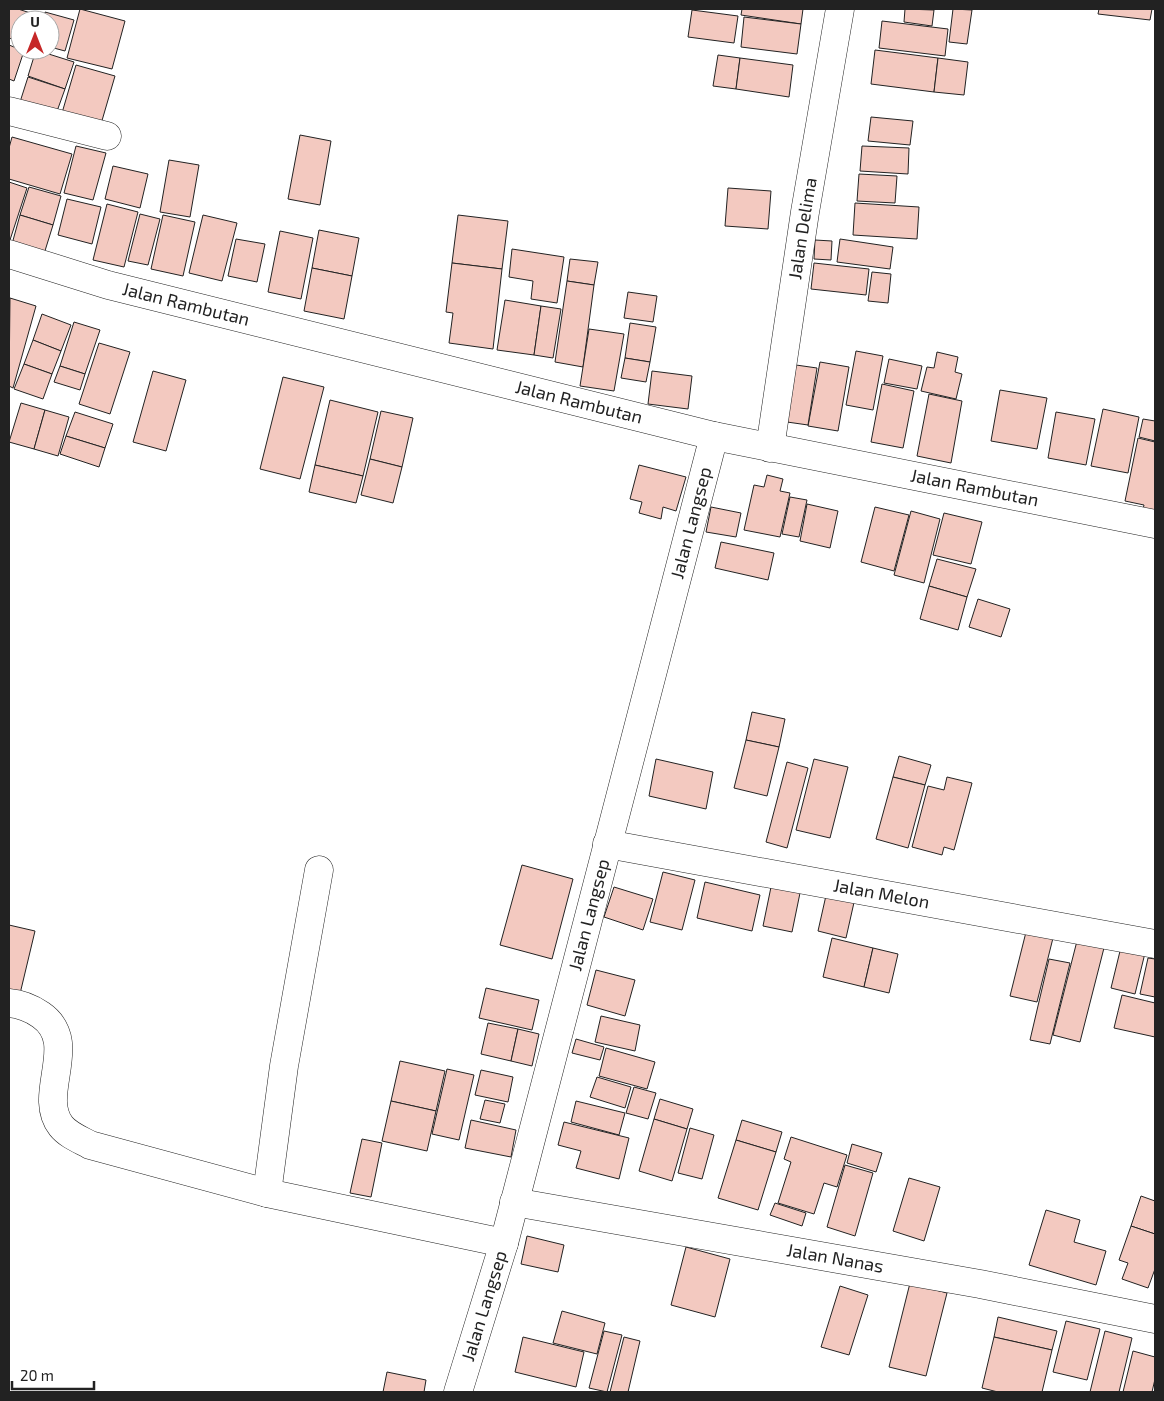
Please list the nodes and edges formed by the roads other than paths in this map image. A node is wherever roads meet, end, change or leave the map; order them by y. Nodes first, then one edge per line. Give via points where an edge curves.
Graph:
1 (840, 9) edge
2 (9, 111) edge
3 (106, 136) dead end
4 (9, 254) edge
5 (714, 436) junction
6 (770, 448) junction
7 (1155, 524) edge
8 (607, 844) junction
9 (319, 870) dead end
10 (1155, 944) edge
11 (9, 1002) edge
12 (267, 1193) junction
13 (514, 1202) junction
14 (504, 1243) junction
15 (1155, 1319) edge
16 (458, 1392) edge

1 - 6 street, Jalan Delima via 805,212
2 - 3 street
4 - 5 street, Jalan Rambutan via 108,285
5 - 6 street, Jalan Rambutan
5 - 8 street, Jalan Langsep
6 - 7 street, Jalan Rambutan
8 - 10 street, Jalan Melon
8 - 13 street, Jalan Langsep
9 - 12 street via 284,1066
11 - 12 street via 38,1012 55,1030 58,1049 54,1103 57,1118 67,1131 90,1145
12 - 14 street
13 - 14 street, Jalan Langsep
13 - 15 street, Jalan Nanas via 980,1284
14 - 16 street, Jalan Langsep

